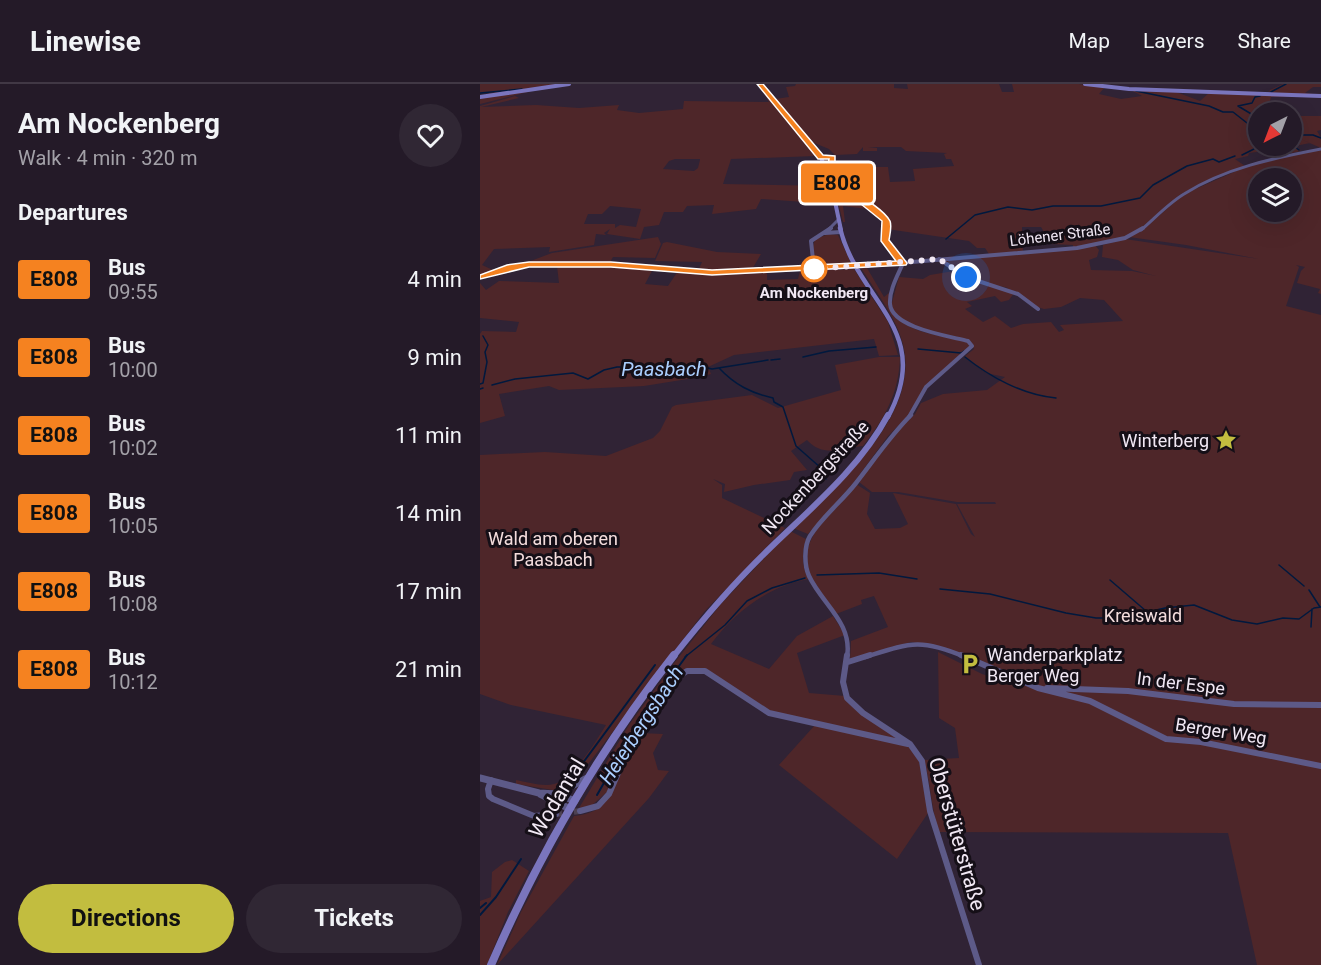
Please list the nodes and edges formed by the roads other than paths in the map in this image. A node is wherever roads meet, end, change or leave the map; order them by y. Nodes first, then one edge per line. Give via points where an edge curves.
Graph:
1 (568, 84) edge
2 (760, 84) edge
3 (1085, 84) edge
4 (1321, 96) edge
5 (480, 97) edge
6 (1321, 149) edge
7 (821, 157) junction
8 (838, 220) junction
9 (828, 230) junction
10 (841, 231) junction
11 (821, 233) junction
12 (939, 259) junction
13 (903, 263) junction
14 (848, 267) joint
15 (814, 269) junction
16 (480, 277) edge
17 (1038, 309) dead end
18 (809, 576) joint
19 (672, 659) joint
20 (848, 662) junction
21 (1038, 688) junction
22 (1321, 705) edge
23 (910, 744) junction
24 (1321, 766) edge
25 (591, 775) junction
26 (480, 778) edge
27 (490, 780) junction
28 (539, 793) junction
29 (557, 794) junction
30 (575, 807) junction
31 (556, 814) tunnel mouth
32 (491, 965) edge
33 (979, 965) edge

1 - 5 main road
2 - 7 main road, Nockenbergstraße
3 - 4 main road via 1122,89
6 - 12 street, Löhener Straße via 1259,161 1207,182 1183,194 1140,231 1125,238 1077,248
7 - 8 main road, Nockenbergstraße via 832,186
7 - 13 street, Nockenbergstraße via 834,158 833,171 841,189 885,220 885,241
8 - 9 street
8 - 10 main road, Nockenbergstraße
9 - 10 street
9 - 11 street
10 - 11 street
10 - 19 main road, Nockenbergstraße via 848,252 890,318 899,342 903,378 896,400 886,421 857,459 735,584
11 - 15 street via 811,241
12 - 13 street, Löhener Straße
12 - 17 street via 972,280 1020,295
13 - 14 street, Löhener Straße, bridge
13 - 18 street, Nockenbergstraße via 891,298 892,313 907,324 968,341 972,346 926,387 913,413 809,537 805,553
14 - 15 street, Löhener Straße
15 - 16 street, Löhener Straße via 712,273 611,265 529,265
18 - 20 street, Oberstüterstraße via 846,631
19 - 25 main road, Wodantal
20 - 21 street, Berger Weg via 911,644 929,645
20 - 23 street, Oberstüterstraße via 843,682 848,698 863,713
21 - 22 street, In der Espe via 1128,691 1234,704
21 - 24 street, Berger Weg via 1090,701 1166,739 1201,742
23 - 30 street via 769,712 705,671 687,671 673,680 657,701 609,794 598,806
23 - 33 street, Oberstüterstraße via 922,761 930,812
25 - 29 street
25 - 30 main road, Wodantal
26 - 27 street
27 - 28 street
27 - 31 street via 489,796 493,799 534,816
28 - 29 street
28 - 30 street
29 - 30 street
30 - 32 main road, Wodantal via 528,884

